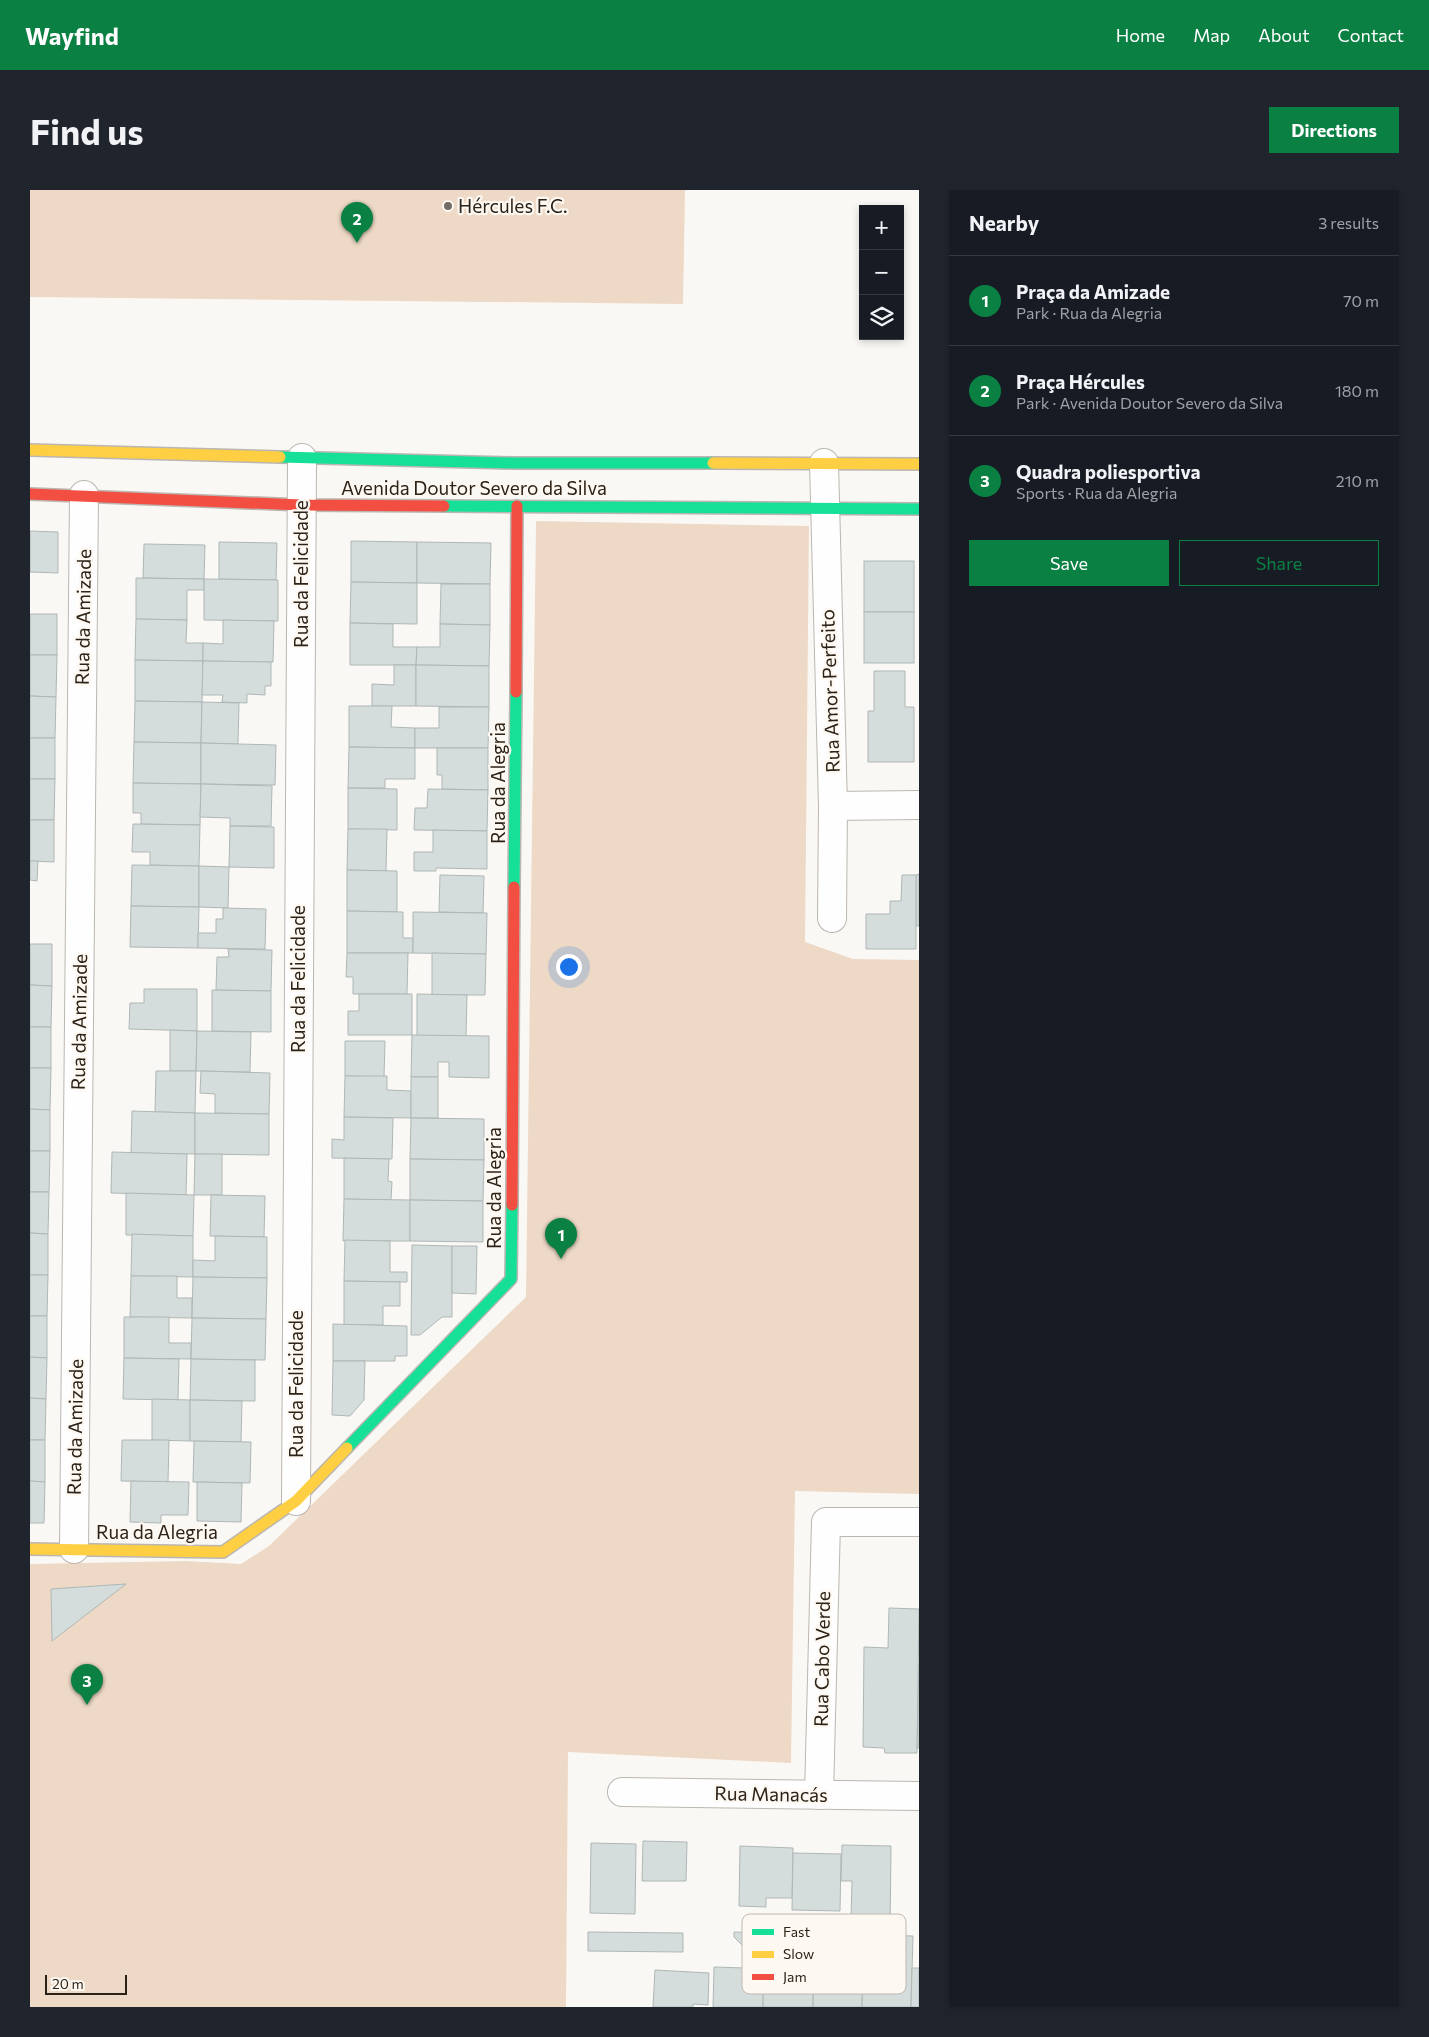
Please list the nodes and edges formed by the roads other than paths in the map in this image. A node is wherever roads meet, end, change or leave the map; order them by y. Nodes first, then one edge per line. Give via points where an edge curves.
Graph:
1 (30, 450) edge
2 (302, 458) junction
3 (824, 463) junction
4 (919, 464) edge
5 (30, 494) edge
6 (84, 495) junction
7 (301, 505) junction
8 (517, 506) junction
9 (825, 509) junction
10 (919, 509) edge
11 (919, 805) edge
12 (833, 806) junction
13 (832, 918) dead end
14 (296, 1501) junction
15 (919, 1522) edge
16 (30, 1549) edge
17 (74, 1550) junction
18 (622, 1792) dead end
19 (819, 1795) junction
20 (919, 1796) edge

1 - 2 main road, Avenida Doutor Severo da Silva
2 - 3 main road, Avenida Doutor Severo da Silva via 514,463
2 - 7 street, Rua da Felicidade
3 - 4 main road, Avenida Doutor Severo da Silva
3 - 9 street, Rua Amor-Perfeito
5 - 6 main road, Avenida Doutor Severo da Silva
6 - 7 main road, Avenida Doutor Severo da Silva
6 - 17 street, Rua da Amizade
7 - 8 main road, Avenida Doutor Severo da Silva
7 - 14 street, Rua da Felicidade
8 - 9 main road, Avenida Doutor Severo da Silva
8 - 14 main road, Rua da Alegria via 511,1279
9 - 10 main road, Avenida Doutor Severo da Silva
9 - 12 street, Rua Amor-Perfeito
11 - 12 street
12 - 13 street, Rua Amor-Perfeito
14 - 17 main road, Rua da Alegria via 223,1552
15 - 19 street, Rua Cabo Verde via 826,1522
16 - 17 main road, Rua da Alegria
18 - 19 street, Rua Manacás
19 - 20 street, Rua Manacás

